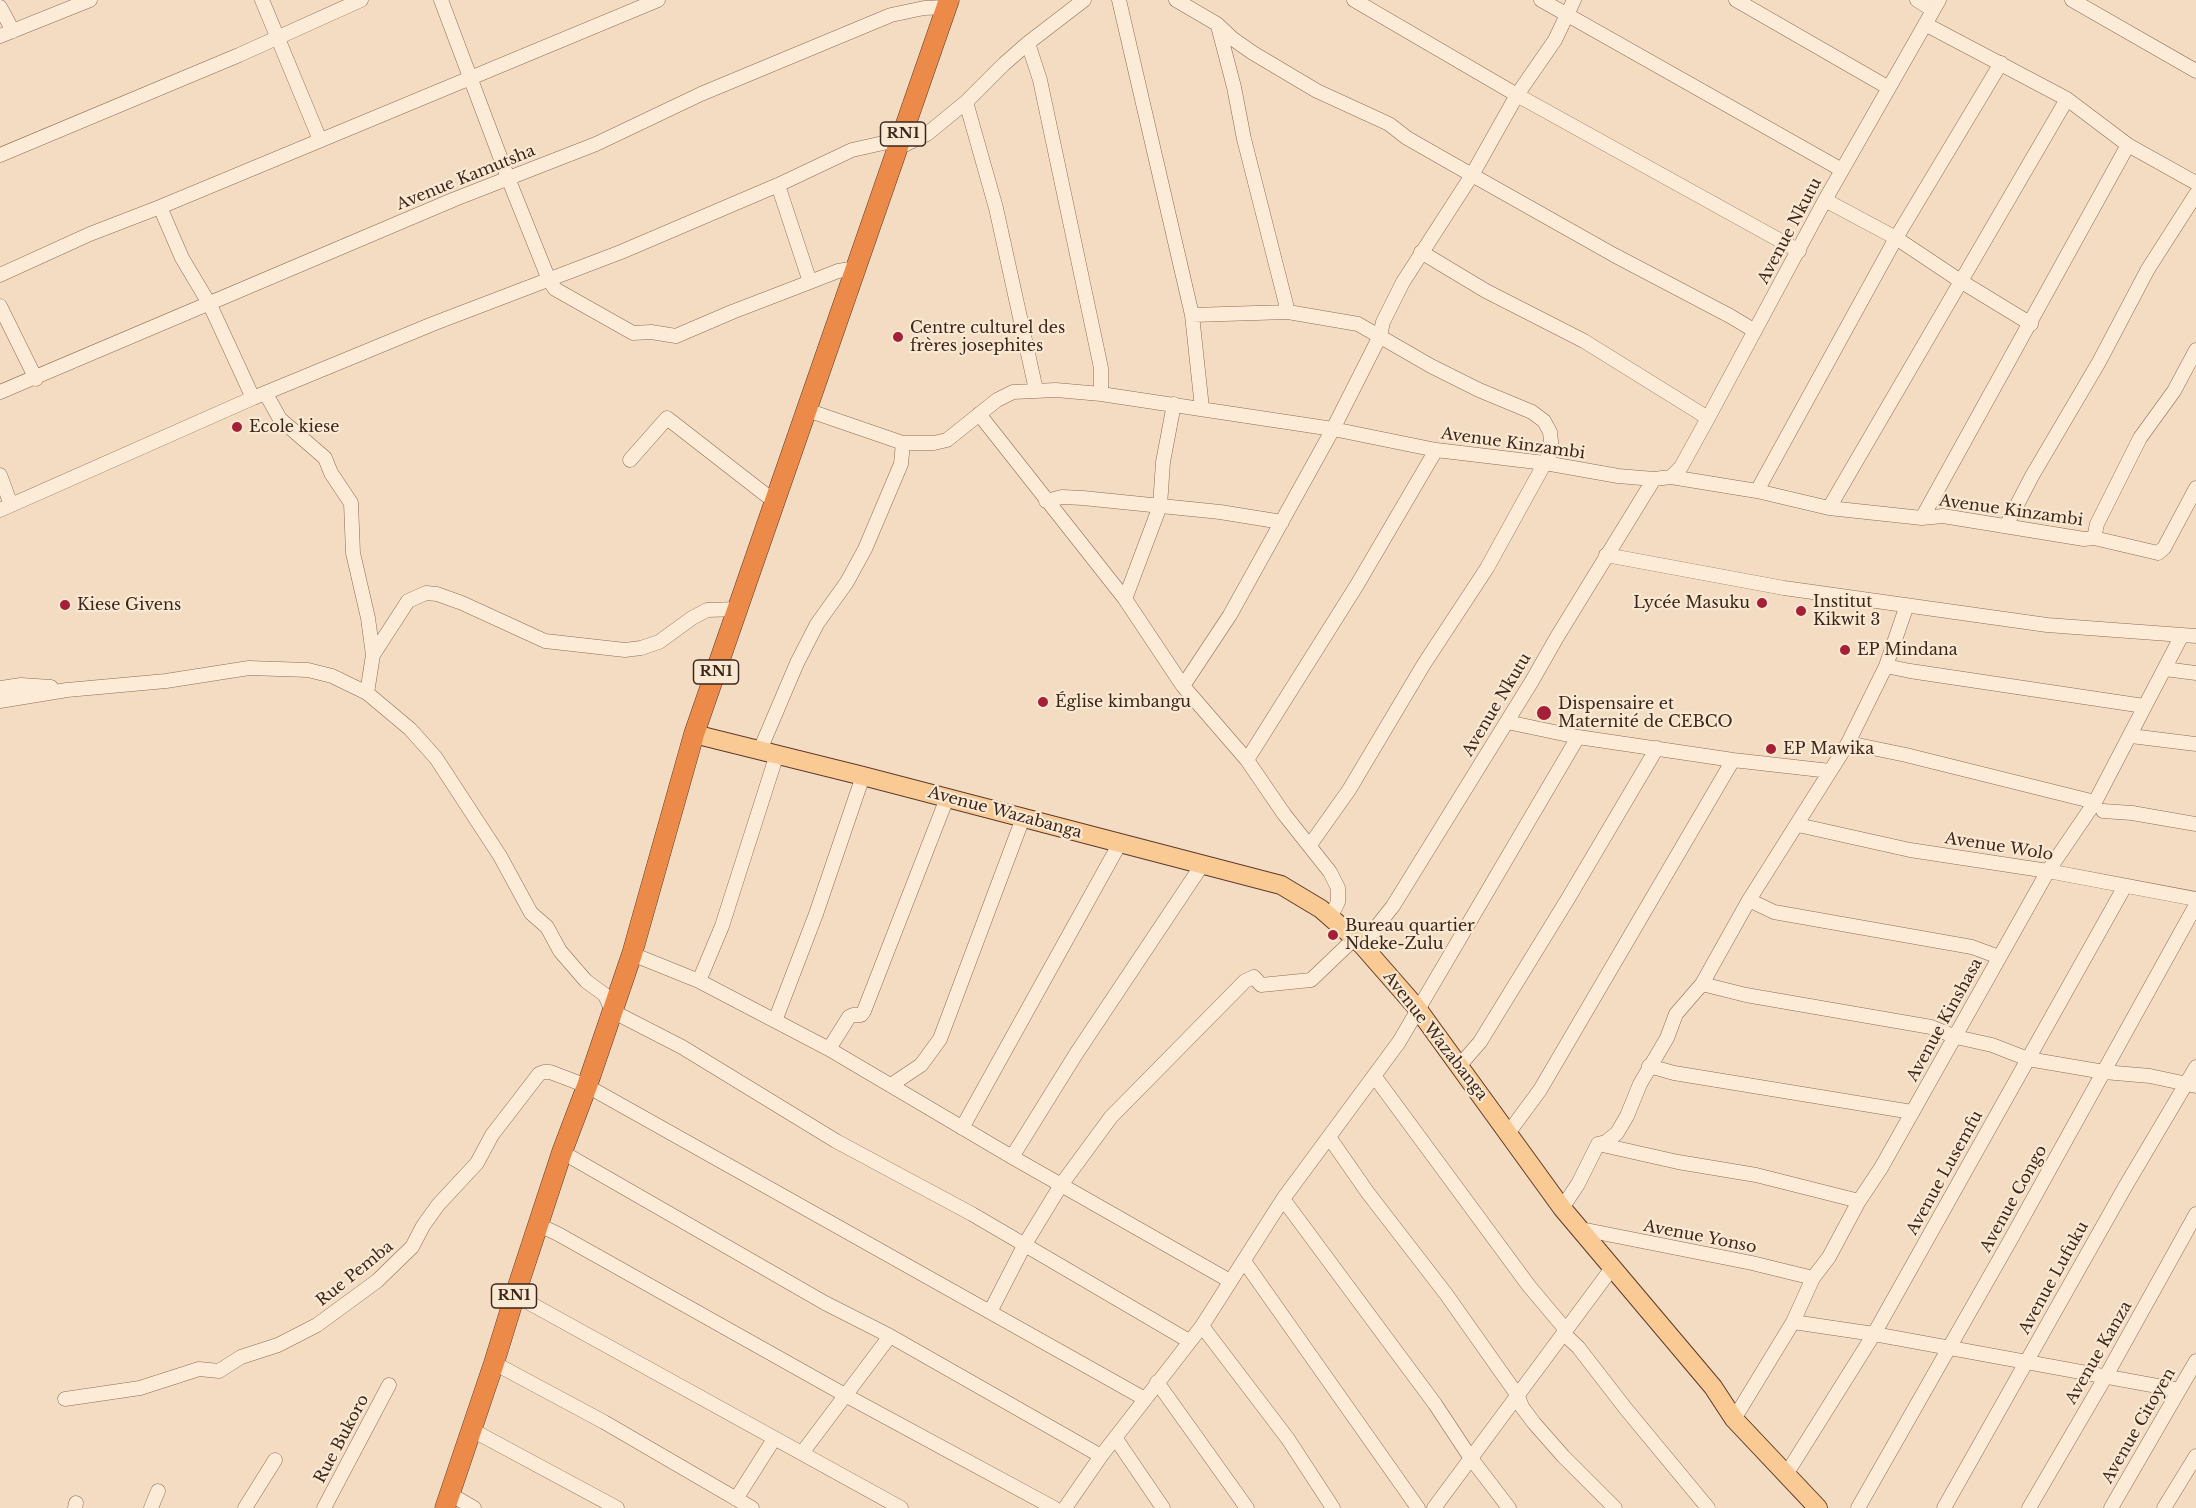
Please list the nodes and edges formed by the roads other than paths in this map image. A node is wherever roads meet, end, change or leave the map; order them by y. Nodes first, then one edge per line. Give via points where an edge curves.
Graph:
1 (90, 0) edge
2 (262, 0) edge
3 (361, 0) edge
4 (441, 0) edge
5 (1084, 0) edge
6 (1119, 0) edge
7 (1176, 0) edge
8 (1354, 0) edge
9 (1541, 0) edge
10 (1574, 0) edge
11 (1736, 0) edge
12 (1917, 0) edge
13 (2072, 0) edge
14 (652, 1) edge
15 (948, 3) edge
16 (922, 4) edge
17 (1936, 5) edge
18 (0, 7) edge
19 (1566, 15) junction
20 (1217, 24) junction
21 (1925, 24) junction
22 (6, 34) edge
23 (278, 38) junction
24 (1028, 43) junction
25 (2001, 63) junction
26 (2196, 71) edge
27 (470, 79) junction
28 (1889, 88) junction
29 (1517, 95) junction
30 (2067, 99) junction
31 (966, 102) junction
32 (320, 140) junction
33 (899, 144) junction
34 (2128, 145) junction
35 (0, 155) edge
36 (1842, 170) junction
37 (1472, 175) junction
38 (508, 178) junction
39 (2196, 183) edge
40 (778, 185) junction
41 (2196, 194) edge
42 (1825, 200) junction
43 (160, 207) junction
44 (1896, 238) junction
45 (1798, 251) junction
46 (1421, 252) junction
47 (857, 268) junction
48 (0, 275) edge
49 (549, 280) junction
50 (810, 282) junction
51 (1962, 282) junction
52 (210, 305) junction
53 (0, 306) edge
54 (1288, 312) junction
55 (1192, 315) junction
56 (2031, 324) junction
57 (1755, 331) junction
58 (1380, 336) junction
59 (2196, 350) edge
60 (36, 379) junction
61 (1036, 390) junction
62 (0, 392) edge
63 (1101, 394) junction
64 (260, 396) junction
65 (1174, 404) junction
66 (1202, 408) junction
67 (807, 410) junction
68 (979, 414) junction
69 (1708, 418) junction
70 (1334, 429) junction
71 (903, 443) junction
72 (1436, 450) junction
73 (630, 460) dead end
74 (1545, 463) junction
75 (0, 475) edge
76 (1671, 477) junction
77 (1654, 478) junction
78 (2196, 488) edge
79 (1757, 491) junction
80 (1046, 501) junction
81 (775, 502) junction
82 (1160, 506) junction
83 (6, 507) edge
84 (1829, 508) junction
85 (1922, 518) junction
86 (1282, 522) junction
87 (2006, 526) junction
88 (2094, 538) junction
89 (1606, 555) junction
90 (1125, 599) junction
91 (1907, 605) junction
92 (738, 609) junction
93 (2189, 636) edge
94 (373, 655) junction
95 (1886, 666) junction
96 (2165, 669) junction
97 (2196, 673) edge
98 (1183, 686) junction
99 (0, 688) edge
100 (67, 690) junction
101 (367, 693) junction
102 (0, 701) edge
103 (2144, 706) junction
104 (1507, 722) junction
105 (694, 734) junction
106 (2131, 736) junction
107 (1578, 737) junction
108 (1848, 743) junction
109 (2196, 744) edge
110 (1657, 748) junction
111 (768, 752) junction
112 (1247, 760) junction
113 (1733, 760) junction
114 (1830, 771) junction
115 (864, 776) junction
116 (947, 798) junction
117 (2099, 806) junction
118 (1023, 818) junction
119 (2196, 824) edge
120 (1798, 825) junction
121 (1120, 843) junction
122 (1310, 845) junction
123 (1202, 865) junction
124 (2048, 871) junction
125 (2125, 886) junction
126 (2196, 899) edge
127 (1749, 900) junction
128 (2196, 905) edge
129 (1331, 916) junction
130 (1359, 942) junction
131 (632, 954) junction
132 (1999, 957) junction
133 (699, 981) junction
134 (1702, 984) junction
135 (1417, 1008) junction
136 (612, 1011) junction
137 (775, 1021) junction
138 (1956, 1037) junction
139 (829, 1049) junction
140 (2028, 1059) junction
141 (1460, 1065) junction
142 (1649, 1066) junction
143 (2196, 1066) edge
144 (2104, 1072) junction
145 (1375, 1077) junction
146 (891, 1085) junction
147 (2191, 1085) edge
148 (587, 1086) junction
149 (1912, 1112) junction
150 (962, 1128) junction
151 (1509, 1132) junction
152 (1329, 1137) junction
153 (1598, 1144) junction
154 (562, 1152) junction
155 (1012, 1157) junction
156 (1060, 1185) junction
157 (1283, 1199) junction
158 (1859, 1201) junction
159 (1562, 1208) junction
160 (2196, 1214) edge
161 (539, 1225) junction
162 (1581, 1230) junction
163 (1026, 1244) junction
164 (1244, 1261) junction
165 (1612, 1268) junction
166 (1812, 1278) junction
167 (1230, 1281) junction
168 (515, 1295) junction
169 (990, 1312) junction
170 (1793, 1322) junction
171 (1202, 1326) junction
172 (1565, 1332) junction
173 (1874, 1334) junction
174 (890, 1336) junction
175 (1189, 1341) junction
176 (1950, 1349) junction
177 (2196, 1361) edge
178 (2026, 1363) junction
179 (494, 1364) junction
180 (2106, 1376) junction
181 (1157, 1382) junction
182 (389, 1385) dead end
183 (2179, 1390) junction
184 (845, 1395) junction
185 (1518, 1395) junction
186 (65, 1399) dead end
187 (1145, 1400) junction
188 (1734, 1419) junction
189 (472, 1430) junction
190 (774, 1439) junction
191 (1116, 1439) junction
192 (802, 1453) junction
193 (1101, 1456) junction
194 (2196, 1456) edge
195 (1470, 1457) junction
196 (275, 1460) dead end
197 (1787, 1473) junction
198 (158, 1491) dead end
199 (736, 1499) junction
200 (448, 1501) edge
201 (1071, 1505) edge
202 (151, 1508) edge
203 (245, 1508) edge
204 (324, 1508) edge
205 (474, 1508) edge
206 (616, 1508) edge
207 (752, 1508) edge
208 (901, 1508) edge
209 (1054, 1508) edge
210 (1163, 1508) edge
211 (1247, 1508) edge
212 (1333, 1508) edge
213 (1418, 1508) edge
214 (1434, 1508) edge
215 (1509, 1508) edge
216 (1615, 1508) edge
217 (1708, 1508) edge
218 (1818, 1508) edge
219 (1858, 1508) edge
220 (1944, 1508) edge
221 (2029, 1508) edge
222 (2111, 1508) edge
223 (2164, 1508) edge

1 - 22 street
2 - 23 street
3 - 23 street
4 - 27 street
5 - 24 street
6 - 55 street
7 - 20 street
8 - 29 street
9 - 19 street
10 - 19 street
11 - 28 street
12 - 17 street
13 - 26 street
14 - 27 street
15 - 16 street, Avenue Kamutsha
15 - 33 highway, RN1
16 - 38 street, Avenue Kamutsha
17 - 21 street, Avenue Nkutu
18 - 22 street
19 - 29 street via 1555,40
19 - 36 street
20 - 37 street via 1253,53 1317,91 1389,124
20 - 54 street
21 - 25 street
21 - 28 street, Avenue Nkutu
23 - 32 street
23 - 35 street
24 - 31 street
24 - 63 street via 1040,80 1101,368
25 - 30 street
25 - 44 street
27 - 32 street
27 - 38 street
28 - 36 street, Avenue Nkutu
29 - 37 street
29 - 45 street
30 - 34 street
30 - 51 street
31 - 33 street via 927,134
31 - 61 street via 996,208
32 - 43 street
33 - 40 street via 852,150
33 - 47 highway, RN1
34 - 39 street
34 - 56 street
36 - 42 street, Avenue Nkutu
37 - 46 street
37 - 57 street
38 - 49 street
38 - 52 street, Avenue Kamutsha
40 - 49 street
40 - 50 street
41 - 87 street via 2148,268
42 - 44 street
42 - 45 street, Avenue Nkutu
43 - 48 street
43 - 52 street via 182,258
44 - 51 street
44 - 79 street
45 - 57 street, Avenue Nkutu
46 - 58 street via 1383,322
46 - 69 street via 1486,291 1584,341
47 - 50 street
47 - 67 highway, RN1
49 - 50 street via 555,289 633,333 676,336
49 - 64 street
51 - 56 street
51 - 84 street
52 - 60 street, Avenue Kamutsha
52 - 64 street
53 - 60 street
54 - 55 street
54 - 58 street via 1358,324
55 - 66 street
56 - 85 street
57 - 69 street, Avenue Nkutu
58 - 70 street
58 - 74 street via 1431,366 1544,421 1552,450
59 - 88 street via 2174,391 2140,438 2097,524
60 - 62 street, Avenue Kamutsha
61 - 63 street, Avenue Kinzambi
61 - 68 street, Avenue Kinzambi via 1013,392
63 - 65 street, Avenue Kinzambi
64 - 83 street
64 - 94 street via 325,458 351,503 353,553 369,618
65 - 66 street, Avenue Kinzambi
65 - 82 street via 1163,462
66 - 70 street, Avenue Kinzambi
67 - 71 street, Avenue Kinzambi
67 - 81 highway, RN1
68 - 71 street, Avenue Kinzambi via 947,440
68 - 80 street
69 - 76 street, Avenue Nkutu via 1681,467
70 - 72 street, Avenue Kinzambi
70 - 86 street
71 - 111 street via 901,464 865,549 797,663
72 - 74 street, Avenue Kinzambi
72 - 112 street via 1358,585
73 - 81 street via 666,418
74 - 77 street, Avenue Kinzambi
74 - 122 street via 1487,567 1349,790
75 - 83 street
76 - 77 street, Avenue Kinzambi
76 - 79 street, Avenue Kinzambi
77 - 89 street, Avenue Nkutu
78 - 88 street, Avenue Kinzambi via 2158,553
79 - 84 street, Avenue Kinzambi
80 - 82 street via 1062,497
80 - 90 street
81 - 92 highway, RN1
82 - 86 street
82 - 90 street
84 - 85 street, Avenue Kinzambi
85 - 87 street, Avenue Kinzambi via 1943,516
86 - 98 street via 1230,615
87 - 88 street, Avenue Kinzambi
89 - 91 street via 1784,588
89 - 104 street, Avenue Nkutu
90 - 98 street
91 - 93 street via 2047,625
91 - 95 street
92 - 94 street via 707,610 659,642 625,650 545,641 462,603 426,593 408,601
92 - 105 highway, RN1
93 - 96 street, Avenue Kinshasa
94 - 101 street
95 - 103 street
95 - 108 street
96 - 97 street
96 - 103 street, Avenue Kinshasa
98 - 112 street
99 - 100 street via 39,685
100 - 101 street via 249,668 308,670 332,676
100 - 102 street
101 - 136 street via 410,729 436,758 500,856 531,913 547,927 560,951 586,981 605,995
103 - 106 street, Avenue Kinshasa
104 - 107 street
104 - 130 street, Avenue Nkutu via 1393,906
105 - 111 main road, Avenue Wazabanga
105 - 131 highway, RN1
106 - 109 street
106 - 117 street, Avenue Kinshasa
107 - 110 street
107 - 135 street
108 - 114 street
108 - 117 street
110 - 113 street
110 - 141 street via 1480,1042
111 - 115 main road, Avenue Wazabanga
111 - 133 street via 722,926
112 - 122 street
113 - 114 street
113 - 151 street via 1540,1090
114 - 120 street
115 - 116 main road, Avenue Wazabanga
115 - 137 street
116 - 118 main road, Avenue Wazabanga
116 - 139 street via 864,1011 849,1017
117 - 119 street
117 - 124 street, Avenue Kinshasa
118 - 121 main road, Avenue Wazabanga
118 - 146 street via 940,1039 921,1065
120 - 124 street, Avenue Wolo via 1910,850
120 - 127 street
121 - 123 main road, Avenue Wazabanga
121 - 150 street
122 - 129 street via 1338,888 1338,902
123 - 129 main road, Avenue Wazabanga via 1281,885
123 - 155 street
124 - 125 street, Avenue Wolo
124 - 132 street, Avenue Kinshasa
125 - 126 street, Avenue Wolo
125 - 140 street, Avenue Lusemfu
127 - 132 street via 1774,912 1972,947
127 - 134 street
128 - 144 street, Avenue Congo
129 - 130 main road, Avenue Wazabanga
130 - 135 main road, Avenue Wazabanga
130 - 156 street, Avenue Nkutu via 1311,980 1261,985 1254,977 1245,981 1111,1117
131 - 133 street
131 - 136 highway, RN1
132 - 138 street, Avenue Kinshasa
133 - 137 street
134 - 138 street via 1931,1028
134 - 142 street via 1676,1014 1667,1038
135 - 141 main road, Avenue Wazabanga
135 - 145 street
136 - 148 highway, RN1
136 - 163 street via 682,1047 836,1141
137 - 139 street
138 - 140 street
138 - 149 street, Avenue Kinshasa
139 - 146 street
140 - 144 street
140 - 173 street, Avenue Lusemfu
141 - 151 main road, Avenue Wazabanga
142 - 149 street
142 - 153 street via 1617,1133
143 - 147 street, Avenue Lufuku
144 - 147 street
144 - 176 street, Avenue Congo
145 - 152 street
145 - 172 street
146 - 150 street
147 - 178 street, Avenue Lufuku via 2125,1187
148 - 154 highway, RN1
148 - 169 street, Rue Pemba
148 - 186 street, Rue Pemba via 550,1072 539,1074 492,1135 477,1163 438,1205 412,1247 377,1281 317,1324 278,1345 241,1357 219,1371 200,1369 140,1389
149 - 158 street, Avenue Kinshasa
150 - 155 street
151 - 159 main road, Avenue Wazabanga
152 - 157 street
152 - 185 street
153 - 158 street via 1756,1175
153 - 159 street
154 - 161 highway, RN1
154 - 174 street
155 - 156 street
156 - 163 street, Avenue Nkutu
156 - 167 street
157 - 164 street
157 - 195 street
158 - 166 street, Avenue Kinshasa via 1829,1257
159 - 162 main road, Avenue Wazabanga
160 - 180 street, Avenue Kanza
161 - 168 highway, RN1
161 - 184 street
162 - 165 main road, Avenue Wazabanga
162 - 166 street, Avenue Yonso
163 - 169 street, Avenue Nkutu
163 - 175 street
164 - 167 street
164 - 213 street
165 - 172 street
165 - 188 main road, Avenue Wazabanga via 1713,1387
166 - 170 street, Avenue Kinshasa
167 - 171 street
168 - 179 highway, RN1
168 - 190 street
169 - 187 street, Rue Pemba
170 - 173 street
170 - 188 street, Avenue Kinshasa
171 - 175 street
171 - 212 street via 1288,1439
172 - 185 street
172 - 217 street
173 - 176 street
173 - 197 street, Avenue Lusemfu
174 - 184 street
174 - 193 street
175 - 181 street
176 - 178 street
176 - 219 street, Avenue Congo
177 - 183 street, Avenue Citoyen
178 - 180 street
178 - 220 street, Avenue Lufuku
179 - 189 highway, RN1
179 - 199 street
180 - 183 street
180 - 221 street, Avenue Kanza
181 - 187 street
181 - 211 street
182 - 204 street, Rue Bukoro
183 - 222 street, Avenue Citoyen
184 - 192 street
184 - 209 street
185 - 195 street
185 - 216 street via 1522,1407 1548,1439
187 - 191 street
188 - 197 main road, Avenue Wazabanga
189 - 200 highway, RN1
189 - 206 street
190 - 192 street
190 - 199 street
191 - 193 street
191 - 210 street
192 - 208 street
193 - 201 street
194 - 223 street
195 - 214 street
195 - 215 street
196 - 203 street
197 - 218 main road, Avenue Wazabanga
198 - 202 street
199 - 207 street
200 - 205 street

